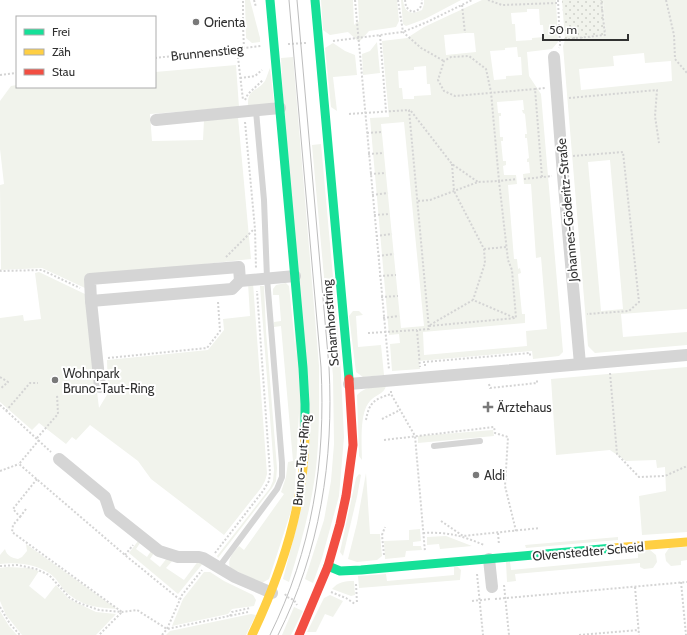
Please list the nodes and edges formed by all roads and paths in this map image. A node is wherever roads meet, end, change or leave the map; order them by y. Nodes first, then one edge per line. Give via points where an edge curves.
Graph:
1 (243, 0) edge
2 (270, 0) edge
3 (315, 0) edge
4 (355, 0) edge
5 (398, 0) edge
6 (405, 0) edge
7 (422, 0) edge
8 (472, 0) edge
9 (488, 0) edge
10 (601, 0) edge
11 (666, 0) edge
12 (558, 1) edge
13 (462, 5) junction
14 (243, 26) junction
15 (238, 27) dead end
16 (403, 32) junction
17 (465, 33) dead end
18 (380, 35) junction
19 (358, 38) junction
20 (560, 40) junction
21 (332, 41) dead end
22 (308, 43) dead end
23 (286, 44) dead end
24 (259, 46) dead end
25 (244, 48) junction
26 (237, 49) junction
27 (554, 57) joint
28 (156, 58) edge
29 (444, 61) junction
30 (263, 67) dead end
31 (16, 73) edge
32 (687, 73) edge
33 (0, 74) edge
34 (240, 78) junction
35 (264, 79) dead end
36 (535, 89) junction
37 (491, 92) junction
38 (557, 93) junction
39 (280, 108) junction
40 (244, 109) junction
41 (410, 110) junction
42 (256, 111) junction
43 (386, 111) junction
44 (365, 112) junction
45 (349, 114) dead end
46 (156, 120) dead end
47 (382, 132) dead end
48 (367, 133) junction
49 (659, 143) dead end
50 (384, 153) dead end
51 (368, 154) junction
52 (562, 157) junction
53 (452, 164) junction
54 (386, 173) dead end
55 (370, 174) junction
56 (563, 175) junction
57 (542, 177) junction
58 (524, 178) dead end
59 (517, 180) dead end
60 (499, 181) junction
61 (478, 182) junction
62 (454, 191) junction
63 (388, 193) dead end
64 (372, 195) junction
65 (418, 201) junction
66 (390, 214) dead end
67 (374, 215) junction
68 (255, 229) junction
69 (392, 234) dead end
70 (376, 236) junction
71 (506, 247) junction
72 (484, 249) junction
73 (394, 254) dead end
74 (378, 256) junction
75 (217, 269) junction
76 (0, 270) edge
77 (396, 275) dead end
78 (295, 276) junction
79 (380, 276) junction
80 (262, 279) junction
81 (240, 281) junction
82 (217, 290) junction
83 (398, 296) dead end
84 (91, 297) junction
85 (381, 297) junction
86 (472, 300) junction
87 (576, 315) junction
88 (400, 316) dead end
89 (383, 318) junction
90 (516, 318) junction
91 (429, 326) junction
92 (417, 330) junction
93 (384, 332) junction
94 (368, 333) dead end
95 (687, 355) edge
96 (97, 359) junction
97 (483, 360) dead end
98 (472, 361) dead end
99 (609, 362) junction
100 (580, 364) junction
101 (389, 374) dead end
102 (0, 377) edge
103 (421, 379) junction
104 (38, 383) dead end
105 (537, 383) dead end
106 (349, 384) junction
107 (100, 388) dead end
108 (490, 388) dead end
109 (0, 389) edge
110 (57, 394) dead end
111 (391, 394) dead end
112 (0, 406) edge
113 (6, 410) junction
114 (400, 410) junction
115 (382, 419) dead end
116 (415, 436) junction
117 (38, 439) junction
118 (384, 440) dead end
119 (480, 441) dead end
120 (434, 446) dead end
121 (59, 459) joint
122 (19, 464) junction
123 (687, 466) edge
124 (0, 471) edge
125 (37, 479) junction
126 (26, 509) dead end
127 (20, 517) junction
128 (441, 521) dead end
129 (385, 527) dead end
130 (540, 528) dead end
131 (516, 531) junction
132 (423, 534) junction
133 (463, 536) junction
134 (687, 542) edge
135 (134, 544) dead end
136 (125, 555) junction
137 (489, 559) junction
138 (209, 561) junction
139 (476, 561) junction
140 (426, 565) junction
141 (0, 566) edge
142 (328, 566) junction
143 (219, 568) junction
144 (385, 568) junction
145 (681, 582) junction
146 (687, 582) edge
147 (356, 587) dead end
148 (492, 587) dead end
149 (635, 587) junction
150 (505, 589) dead end
151 (328, 591) dead end
152 (277, 592) junction
153 (506, 598) junction
154 (179, 599) junction
155 (480, 600) junction
156 (472, 601) dead end
157 (299, 606) dead end
158 (0, 607) edge
159 (255, 610) dead end
160 (251, 611) dead end
161 (122, 612) junction
162 (230, 616) junction
163 (167, 629) junction
164 (639, 630) junction
165 (596, 634) edge
166 (20, 635) edge
167 (99, 635) edge
168 (163, 635) edge
169 (252, 635) edge
170 (299, 635) edge
171 (483, 635) edge
172 (509, 635) edge
173 (579, 635) edge
174 (640, 635) edge
175 (686, 635) edge

1 - 14 path
2 - 39 street, Bruno-Taut-Ring
3 - 106 street, Scharnhorstring
4 - 19 path
5 - 16 path
6 - 7 path via 406,7 412,12 419,10
8 - 13 path
9 - 12 path via 502,5
10 - 20 path via 605,35
11 - 32 path via 674,35 675,59
12 - 20 path
13 - 16 path
13 - 17 path
14 - 15 path
14 - 25 path
16 - 18 path
16 - 29 path via 421,48
18 - 19 path
18 - 43 path
19 - 21 path
19 - 44 path
20 - 27 path
22 - 23 path
24 - 25 path, Brunnenstieg
25 - 26 path, Brunnenstieg
26 - 28 path, Brunnenstieg
26 - 34 path
27 - 38 street, Johannes-Göderitz-Straße
29 - 37 path via 451,57 469,56 486,69
29 - 37 path via 438,80 444,91 454,96
30 - 34 path via 255,76
31 - 33 path
34 - 40 path
35 - 40 path via 248,94
36 - 37 path
36 - 38 path
36 - 57 path
37 - 60 path
38 - 49 path via 657,90 655,116
38 - 52 street, Johannes-Göderitz-Straße
39 - 42 street
39 - 78 street, Bruno-Taut-Ring
40 - 42 street
40 - 46 street
40 - 68 path
41 - 43 path
41 - 53 path
41 - 65 path
42 - 80 lane via 264,200
43 - 44 path
44 - 45 path
44 - 48 path
47 - 48 path
48 - 51 path
50 - 51 path
51 - 55 path
52 - 56 street, Johannes-Göderitz-Straße
52 - 87 path via 623,152 639,302 629,311
53 - 61 path
53 - 62 path
54 - 55 path
55 - 64 path
56 - 57 path
56 - 87 street, Johannes-Göderitz-Straße
57 - 58 path
59 - 60 path
60 - 61 path
60 - 71 path
61 - 62 path
62 - 65 path via 430,200
62 - 72 path
63 - 64 path
64 - 67 path
65 - 91 path
66 - 67 path
67 - 70 path
68 - 75 path via 221,261
68 - 80 path
69 - 70 path
70 - 74 path
71 - 72 path
71 - 90 path via 512,270
72 - 86 path via 485,263
73 - 74 path
74 - 79 path
75 - 81 street via 239,267
75 - 84 street via 90,279
76 - 84 path via 42,270
77 - 79 path
78 - 80 street
78 - 152 street, Bruno-Taut-Ring via 304,374 306,438 294,523
79 - 85 path
80 - 81 street
80 - 138 path via 270,473 263,491
80 - 143 lane via 282,477 278,489
81 - 82 street via 232,289
82 - 84 street
82 - 96 path via 220,331 207,348
83 - 85 path
84 - 96 street
85 - 89 path
86 - 90 path
86 - 91 path
87 - 100 street, Johannes-Göderitz-Straße
88 - 89 path
89 - 93 path
90 - 91 path
91 - 92 path via 429,329
92 - 93 path
92 - 103 path
93 - 94 path
93 - 101 path
95 - 99 street
96 - 107 street
97 - 98 path via 531,356 530,353 424,362 424,365
99 - 100 street
99 - 123 path via 617,454 639,477 665,476
100 - 103 street
102 - 109 path via 8,382
103 - 106 street
104 - 113 path via 30,383
105 - 108 path
106 - 142 street, Scharnhorstring via 352,461 342,517
110 - 117 path via 58,414
111 - 114 path
112 - 113 path
113 - 117 path
114 - 115 path
114 - 116 path
116 - 118 path
116 - 131 path via 494,427 495,433 508,437 505,486
116 - 132 path
117 - 121 path
117 - 122 path
119 - 120 lane
121 - 138 street via 105,497 110,512 159,551 178,557 199,556
122 - 124 path
122 - 125 path
125 - 127 path via 13,509
125 - 136 path
126 - 127 path
127 - 161 path via 13,525 12,532
128 - 133 path
129 - 144 path via 382,535
130 - 131 path
131 - 133 path
132 - 133 path via 448,533
132 - 140 path
133 - 137 path via 484,545
134 - 137 street, Olvenstedter Scheid
135 - 136 path
136 - 154 path
137 - 139 street, Olvenstedter Scheid
137 - 148 street
138 - 143 street
138 - 154 path
139 - 140 street, Olvenstedter Scheid
139 - 155 path
140 - 144 street, Olvenstedter Scheid
141 - 161 path via 18,565 36,569 49,575 73,600 96,610
142 - 144 street, Olvenstedter Scheid via 340,570
142 - 170 street, Scharnhorstring
143 - 152 street via 235,577
145 - 146 path
145 - 149 path
145 - 175 path
147 - 151 path via 356,603
149 - 153 path
149 - 164 path
150 - 153 path
152 - 157 path via 284,592
152 - 169 street, Bruno-Taut-Ring
153 - 155 path
153 - 172 path
154 - 163 path
155 - 156 path
155 - 171 path
158 - 166 path
159 - 162 path via 250,608 232,612
160 - 162 path
161 - 163 path via 137,610
161 - 167 path
162 - 163 path
163 - 168 path
164 - 165 path
164 - 174 path
165 - 173 path

